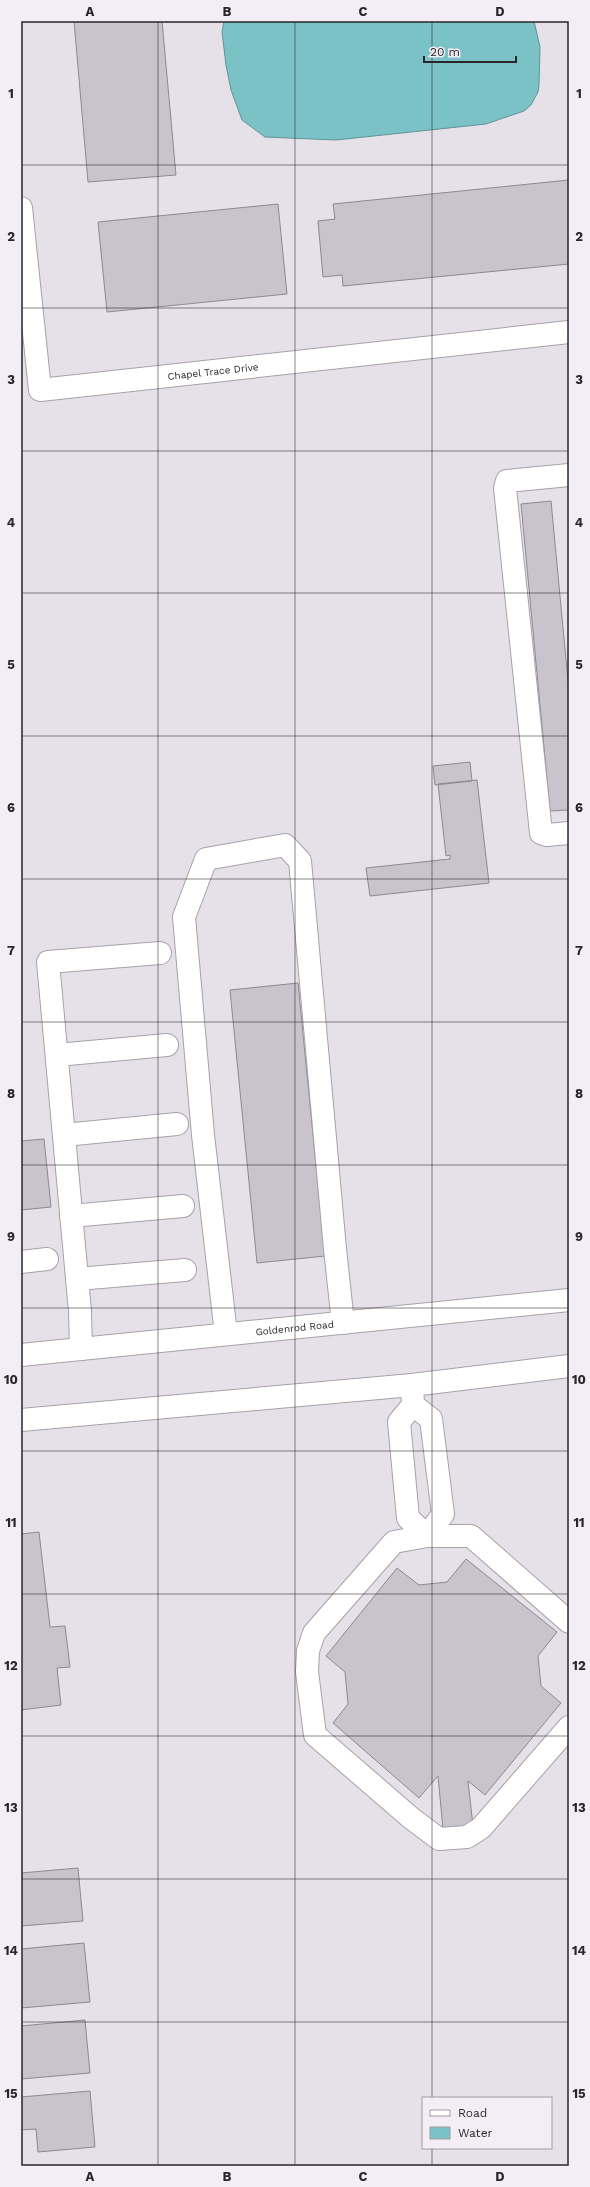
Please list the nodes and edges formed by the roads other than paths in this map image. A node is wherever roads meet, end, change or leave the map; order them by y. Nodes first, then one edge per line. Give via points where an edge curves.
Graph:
1 (21, 208) edge
2 (569, 332) edge
3 (569, 475) edge
4 (569, 833) edge
5 (160, 953) dead end
6 (167, 1044) dead end
7 (57, 1055) junction
8 (177, 1124) dead end
9 (64, 1135) junction
10 (183, 1206) dead end
11 (71, 1216) junction
12 (47, 1259) dead end
13 (21, 1262) edge
14 (186, 1270) dead end
15 (77, 1280) junction
16 (569, 1300) edge
17 (343, 1323) junction
18 (226, 1334) junction
19 (81, 1349) junction
20 (21, 1355) edge
21 (569, 1366) edge
22 (412, 1395) junction
23 (21, 1420) edge
24 (427, 1536) junction
25 (569, 1622) edge
26 (569, 1727) edge

1 - 2 main road, Chapel Trace Drive via 40,390
3 - 4 main road via 507,481 505,488 541,833
5 - 7 main road via 48,962
6 - 7 main road
7 - 9 main road
8 - 9 main road
9 - 11 main road
10 - 11 main road
11 - 15 main road
12 - 13 main road
14 - 15 main road
15 - 19 main road
16 - 17 main road, Goldenrod Road
17 - 18 main road, Goldenrod Road
17 - 18 main road via 300,861 285,845 206,859 184,917 203,1135
18 - 19 main road, Goldenrod Road
19 - 20 main road, Goldenrod Road
21 - 22 main road
22 - 23 main road
22 - 24 main road via 399,1422 408,1518
22 - 24 main road via 430,1419 443,1514
24 - 25 main road via 471,1536
24 - 26 main road via 394,1542 314,1633 308,1651 307,1672 315,1735 439,1839 466,1837 481,1828

